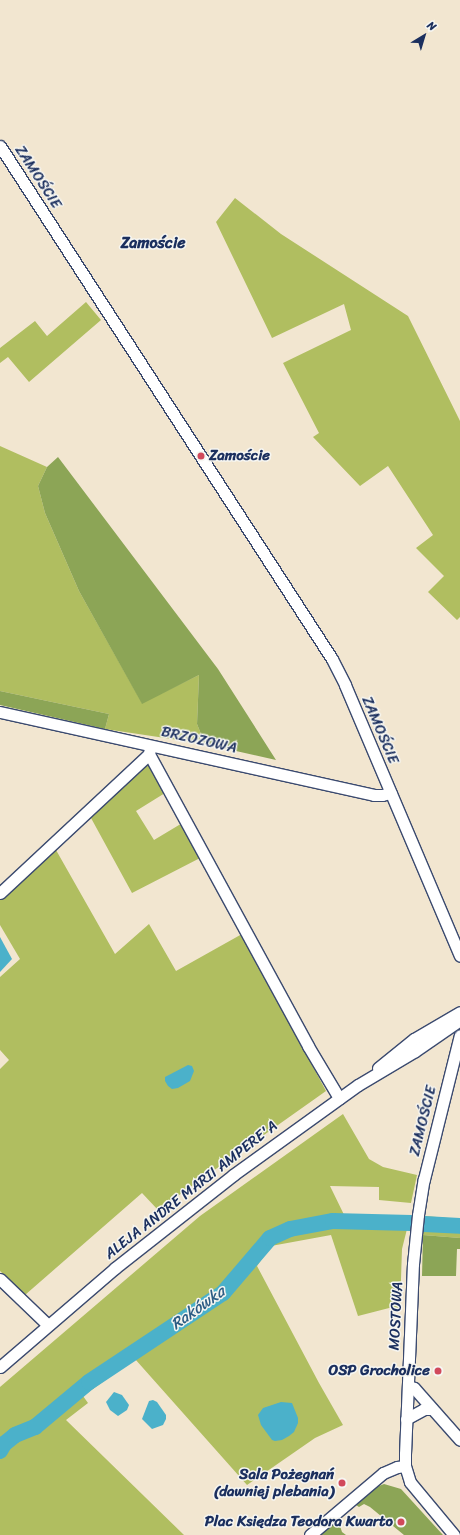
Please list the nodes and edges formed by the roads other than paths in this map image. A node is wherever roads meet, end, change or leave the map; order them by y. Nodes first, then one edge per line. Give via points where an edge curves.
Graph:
1 (0, 146) edge
2 (0, 712) edge
3 (150, 749) junction
4 (391, 793) junction
5 (0, 893) edge
6 (460, 956) edge
7 (460, 1012) edge
8 (460, 1020) edge
9 (441, 1034) junction
10 (458, 1041) edge
11 (358, 1085) junction
12 (339, 1098) junction
13 (418, 1215) joint
14 (0, 1279) edge
15 (48, 1325) junction
16 (0, 1367) edge
17 (408, 1386) junction
18 (432, 1409) junction
19 (406, 1419) junction
20 (460, 1440) edge
21 (406, 1466) junction
22 (310, 1535) edge
23 (454, 1535) edge

1 - 4 street, ZAMOŚCIE via 332,659
2 - 3 street, BRZOZOWA
3 - 4 street, BRZOZOWA via 374,795
3 - 5 street
3 - 12 street via 298,1027
4 - 6 street, ZAMOŚCIE
7 - 11 street, ALEJA ANDRE MARII AMPERE'A via 414,1039
8 - 9 street, ALEJA ANDRE MARII AMPERE'A
9 - 10 street
9 - 11 street, ALEJA ANDRE MARII AMPERE'A
10 - 13 street, ZAMOŚCIE via 424,1179
11 - 12 street, ALEJA ANDRE MARII AMPERE'A
12 - 15 street, ALEJA ANDRE MARII AMPERE'A via 173,1220
13 - 17 street, MOSTOWA
14 - 15 street
15 - 16 street, ALEJA ANDRE MARII AMPERE'A
17 - 18 street via 414,1388
17 - 19 street, MOSTOWA
18 - 19 street via 424,1409
18 - 20 street
19 - 21 street, MOSTOWA
21 - 22 street via 383,1472
21 - 23 street, MOSTOWA via 414,1488

